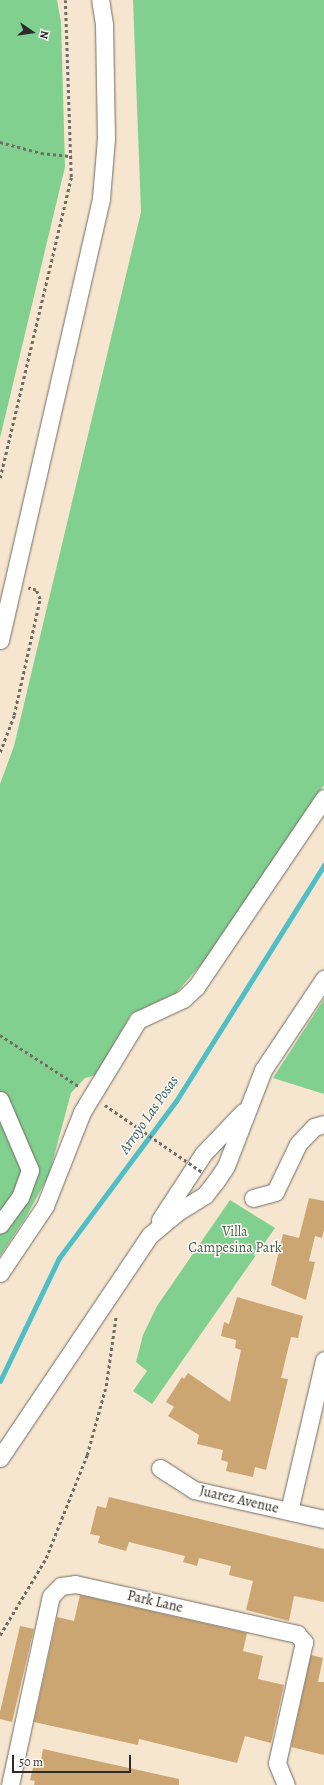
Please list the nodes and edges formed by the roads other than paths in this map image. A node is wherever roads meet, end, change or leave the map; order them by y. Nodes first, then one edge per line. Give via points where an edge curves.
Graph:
1 (100, 0) edge
2 (0, 640) edge
3 (324, 798) edge
4 (324, 979) edge
5 (0, 1100) edge
6 (249, 1106) junction
7 (324, 1124) edge
8 (253, 1198) dead end
9 (0, 1225) edge
10 (150, 1235) junction
11 (0, 1273) edge
12 (324, 1360) edge
13 (0, 1458) edge
14 (160, 1468) dead end
15 (289, 1511) junction
16 (324, 1520) edge
17 (10, 1785) edge
18 (286, 1785) edge

1 - 2 street via 104,24 106,139 101,198
3 - 11 street via 196,987 183,999 138,1020 98,1100 63,1156 51,1196
4 - 6 street via 263,1070
5 - 9 street via 30,1170 20,1196
6 - 10 street via 203,1154
6 - 10 street via 226,1166 216,1181 205,1195 176,1213
7 - 8 street via 314,1127 298,1144 275,1192
10 - 13 street
12 - 15 street
14 - 15 street, Juarez Avenue via 194,1490
15 - 16 street, Juarez Avenue
17 - 18 street, Park Lane via 51,1596 61,1586 75,1584 297,1634 304,1642 277,1763

